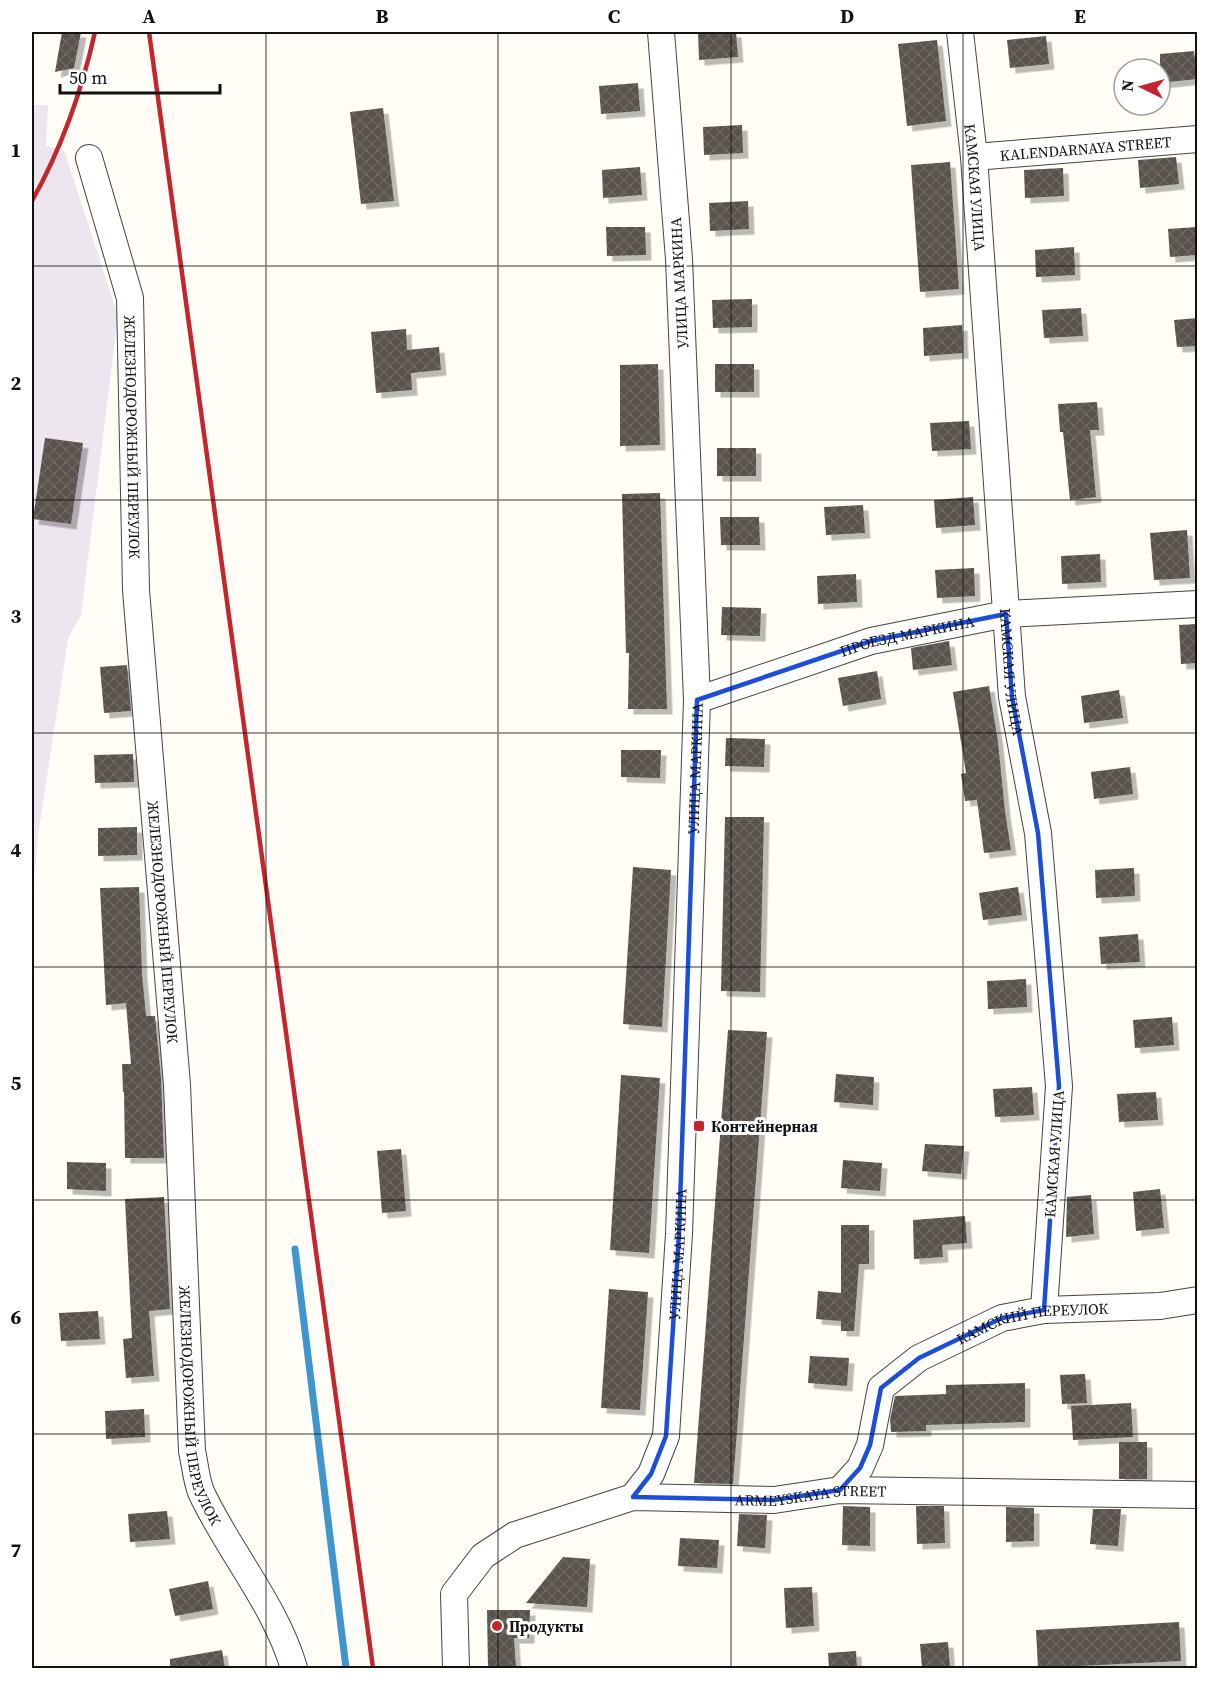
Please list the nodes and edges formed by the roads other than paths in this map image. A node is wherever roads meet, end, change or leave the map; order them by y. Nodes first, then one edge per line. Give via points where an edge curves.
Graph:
1 (661, 32) edge
2 (960, 32) edge
3 (1197, 139) edge
4 (974, 157) junction
5 (89, 158) dead end
6 (1197, 604) edge
7 (1006, 614) junction
8 (698, 700) junction
9 (1197, 1300) edge
10 (1044, 1310) junction
11 (840, 1490) junction
12 (1197, 1495) edge
13 (633, 1497) junction
14 (294, 1668) edge
15 (456, 1668) edge

1 - 8 street, УЛИЦА МАРКИНА via 679,259
2 - 4 street, КАМСКАЯ УЛИЦА
3 - 4 street, KALENDARNAYA STREET
4 - 7 street, КАМСКАЯ УЛИЦА
5 - 14 street, ЖЕЛЕЗНОДОРОЖНЫЙ ПЕРЕУЛОК via 130,298 136,590 177,1085 192,1451 200,1489 256,1586
6 - 7 street, ПРОЕЗД МАРКИНА
7 - 8 street, ПРОЕЗД МАРКИНА via 871,641
7 - 10 street, КАМСКАЯ УЛИЦА via 1012,697 1038,833 1059,1086
8 - 13 street, УЛИЦА МАРКИНА via 679,1234 666,1436 651,1474
9 - 10 street, КАМСКИЙ ПЕРЕУЛОК via 1160,1306
10 - 11 street, КАМСКИЙ ПЕРЕУЛОК via 1002,1318 919,1358 881,1388 870,1445 860,1468
11 - 12 street, ARMEYSKAYA STREET
11 - 13 street, ARMEYSKAYA STREET via 774,1500
13 - 15 street, ARMEYSKAYA STREET via 515,1536 483,1556 454,1594

